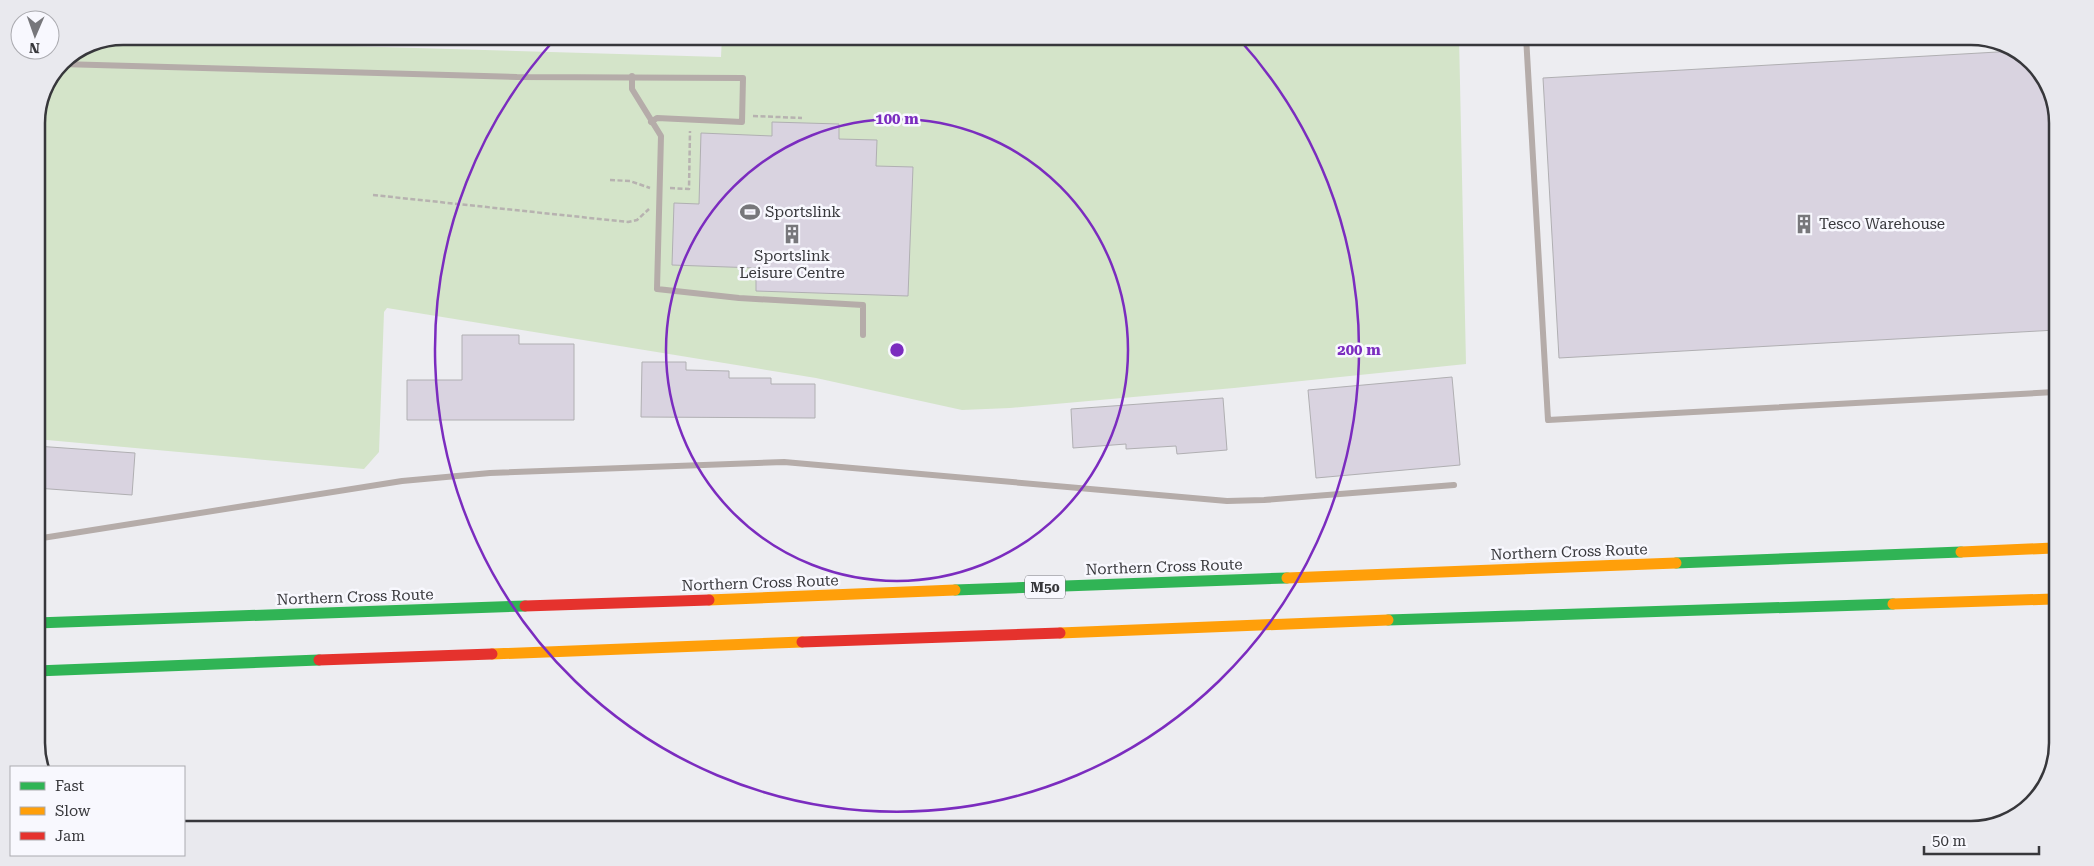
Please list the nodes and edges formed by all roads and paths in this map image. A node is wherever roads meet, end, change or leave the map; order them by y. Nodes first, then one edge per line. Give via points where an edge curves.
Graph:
1 (1527, 45) edge
2 (72, 64) edge
3 (632, 76) junction
4 (742, 116) junction
5 (802, 118) dead end
6 (651, 122) junction
7 (650, 188) dead end
8 (373, 195) dead end
9 (650, 195) dead end
10 (650, 202) dead end
11 (863, 335) dead end
12 (2049, 392) edge
13 (1454, 485) dead end
14 (45, 538) edge
15 (2049, 548) edge
16 (2049, 599) edge
17 (45, 623) edge
18 (45, 671) edge

1 - 12 lane via 1548,420
2 - 3 lane via 517,77
3 - 4 lane via 744,78
3 - 6 lane via 632,89
4 - 5 path
4 - 6 lane via 742,122 657,118
6 - 11 lane via 662,136 657,289 739,298 863,304
7 - 9 path
8 - 10 path via 628,222 636,220 649,208
13 - 14 lane via 1227,501 784,462 719,464 490,473 402,481
15 - 17 highway, Northern Cross Route / M50
16 - 18 highway

